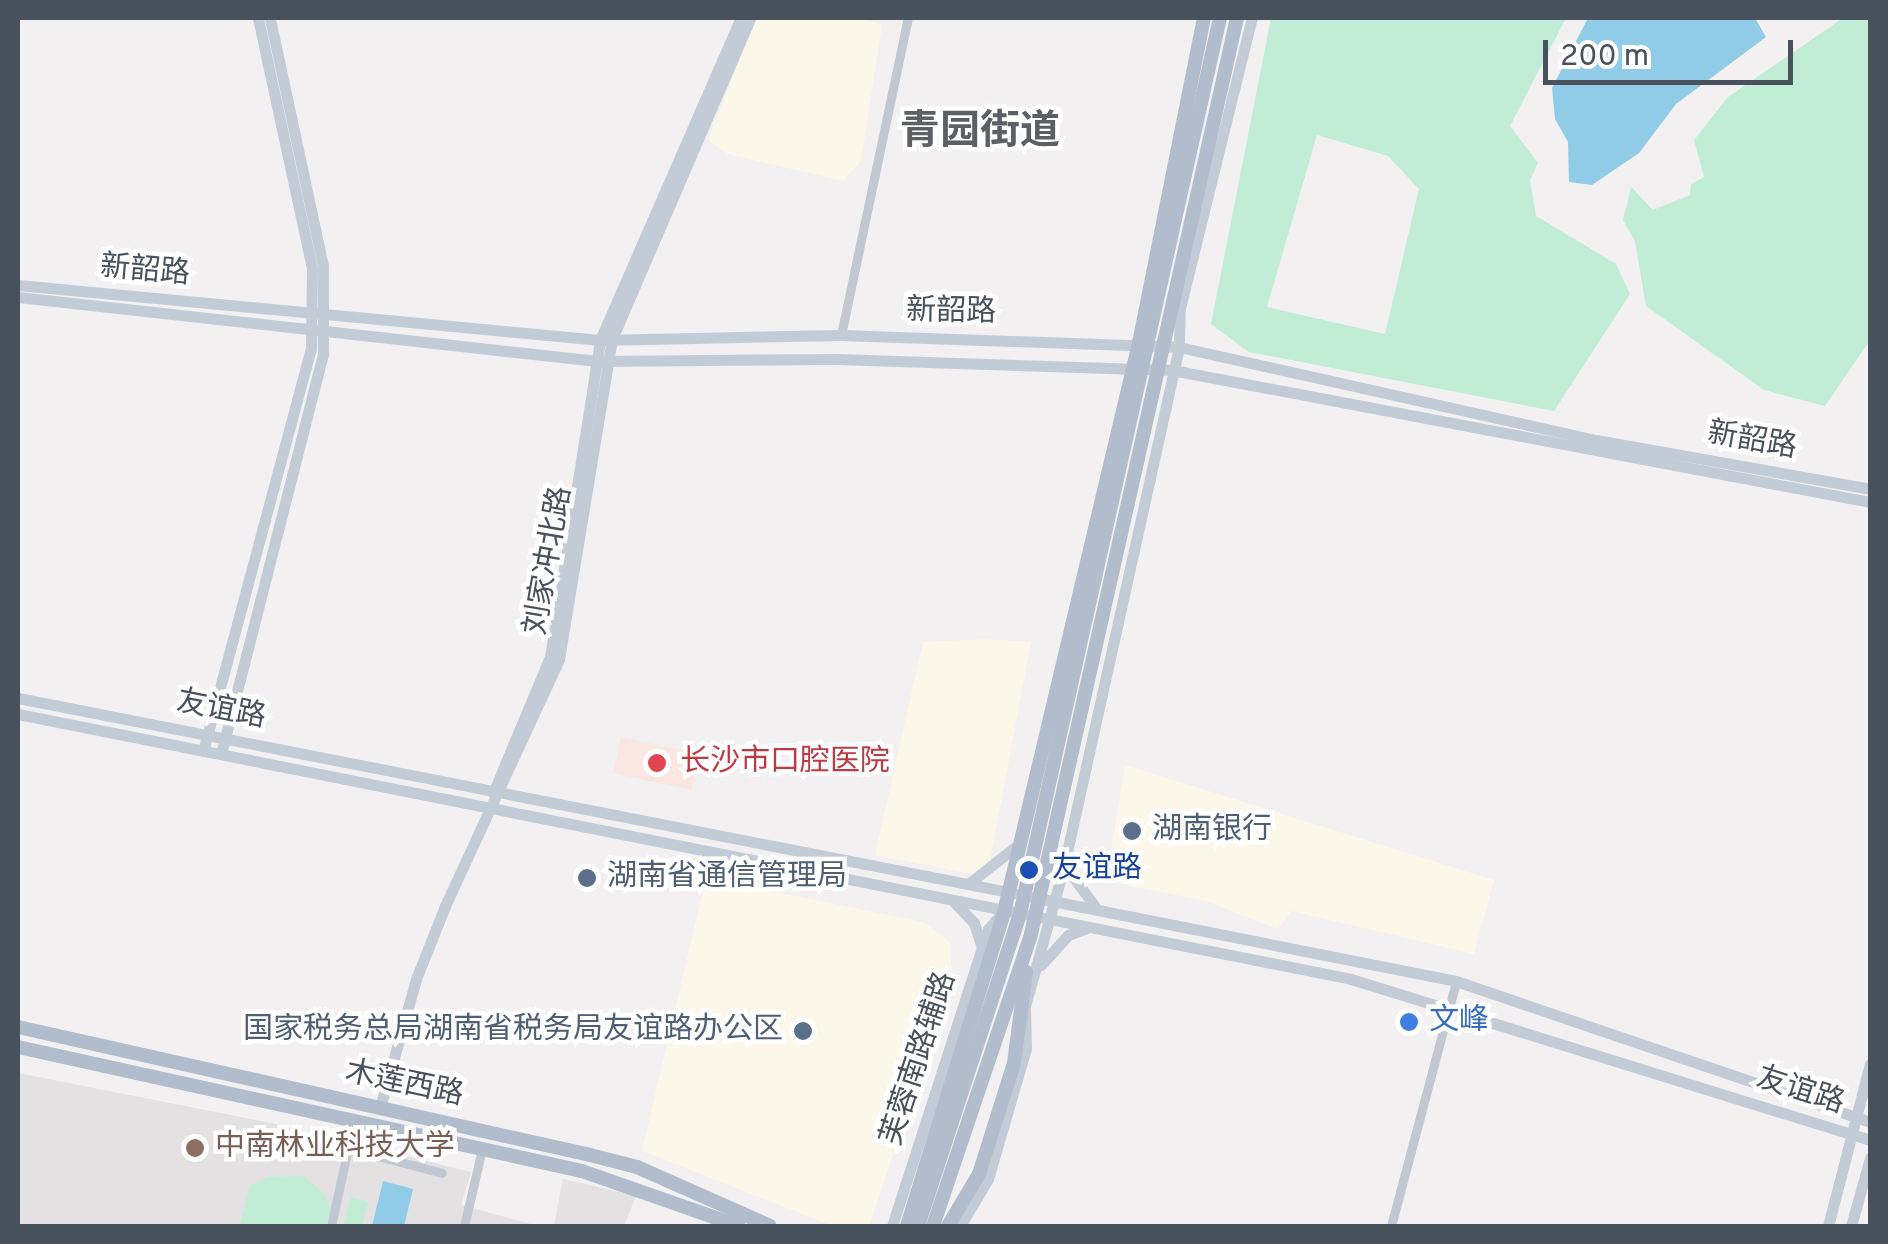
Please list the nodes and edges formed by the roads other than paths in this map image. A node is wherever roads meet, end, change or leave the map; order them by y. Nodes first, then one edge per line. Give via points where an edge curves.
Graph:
1 (258, 18) edge
2 (270, 18) edge
3 (740, 18) edge
4 (750, 18) edge
5 (908, 18) edge
6 (1204, 18) edge
7 (1220, 18) edge
8 (1238, 18) edge
9 (1252, 18) edge
10 (18, 285) edge
11 (18, 298) edge
12 (318, 319) junction
13 (841, 335) junction
14 (606, 340) junction
15 (1157, 346) junction
16 (603, 361) junction
17 (1151, 369) junction
18 (1870, 489) edge
19 (1870, 502) edge
20 (18, 698) edge
21 (18, 714) edge
22 (208, 734) junction
23 (226, 737) junction
24 (203, 751) junction
25 (221, 754) junction
26 (495, 799) junction
27 (1019, 844) junction
28 (1064, 866) junction
29 (968, 885) junction
30 (1008, 892) junction
31 (1032, 896) junction
32 (1055, 900) junction
33 (953, 901) junction
34 (1098, 908) junction
35 (1004, 912) junction
36 (1027, 915) junction
37 (1051, 920) junction
38 (1089, 927) junction
39 (1031, 934) junction
40 (982, 948) junction
41 (976, 967) junction
42 (1035, 973) junction
43 (1456, 982) junction
44 (982, 985) junction
45 (1025, 1006) junction
46 (1450, 1006) junction
47 (989, 1009) junction
48 (18, 1028) edge
49 (1018, 1044) junction
50 (18, 1047) edge
51 (1870, 1064) edge
52 (378, 1108) junction
53 (1865, 1121) edge
54 (1854, 1136) junction
55 (1870, 1140) edge
56 (482, 1149) junction
57 (1870, 1158) edge
58 (442, 1173) dead end
59 (911, 1224) edge
60 (331, 1226) edge
61 (464, 1226) edge
62 (740, 1226) edge
63 (770, 1226) edge
64 (948, 1226) edge
65 (960, 1226) edge
66 (1391, 1226) edge
67 (1828, 1226) edge
68 (1850, 1226) edge

1 - 12 main road
2 - 12 main road via 323,266
3 - 14 main road, 刘家冲北路
4 - 14 main road, 刘家冲北路
5 - 13 street
6 - 15 main road
7 - 15 main road
8 - 15 main road
9 - 15 main road via 1180,308
10 - 12 main road, 新韶路
11 - 12 main road, 新韶路
12 - 14 main road, 新韶路
12 - 16 main road, 新韶路
12 - 22 main road
12 - 23 main road via 323,352
13 - 14 main road, 新韶路
13 - 15 main road, 新韶路
14 - 16 main road, 刘家冲北路
15 - 17 main road
15 - 17 main road
15 - 18 main road, 新韶路 via 1596,440
16 - 17 main road, 新韶路
16 - 26 main road, 刘家冲北路 via 550,657
17 - 19 main road, 新韶路
17 - 27 main road
17 - 28 main road
17 - 31 main road
20 - 22 main road, 友谊路
21 - 24 main road, 友谊路
22 - 23 main road, 友谊路
22 - 24 main road
23 - 25 main road
23 - 26 main road, 友谊路
24 - 25 main road, 友谊路
25 - 26 main road, 友谊路
26 - 29 main road, 友谊路
26 - 33 main road, 友谊路
26 - 52 main road, 刘家冲北路 via 416,978
27 - 29 main road
27 - 30 main road
28 - 32 main road
28 - 34 main road
29 - 30 main road, 友谊路
30 - 31 main road, 友谊路
30 - 35 main road
31 - 32 main road, 友谊路
31 - 36 main road
32 - 34 main road, 友谊路
32 - 37 main road
33 - 35 main road, 友谊路
33 - 40 main road via 974,923
34 - 43 main road, 友谊路
35 - 36 main road, 友谊路
35 - 40 main road, 芙蓉南路辅路
35 - 44 main road
36 - 37 main road, 友谊路
36 - 39 main road
36 - 47 main road
37 - 38 main road, 友谊路
37 - 42 main road
38 - 42 main road via 1068,935
38 - 46 main road, 友谊路 via 1351,979
39 - 49 main road
39 - 59 main road
40 - 41 main road, 芙蓉南路辅路
41 - 44 main road
41 - 59 main road, 芙蓉南路辅路
42 - 45 main road
43 - 46 street
43 - 53 main road, 友谊路
44 - 47 main road
44 - 59 main road
45 - 49 main road
45 - 65 main road via 1026,1048 998,1150
46 - 54 main road, 友谊路
46 - 66 street
47 - 59 main road
48 - 52 main road, 木莲西路
49 - 64 main road via 978,1174
50 - 56 main road, 木莲西路
51 - 53 main road
52 - 63 main road, 木莲西路 via 636,1167
53 - 54 main road
54 - 55 main road, 友谊路
54 - 67 main road
56 - 61 street
56 - 62 main road, 木莲西路 via 637,1186
57 - 68 main road
58 - 60 street via 348,1148

